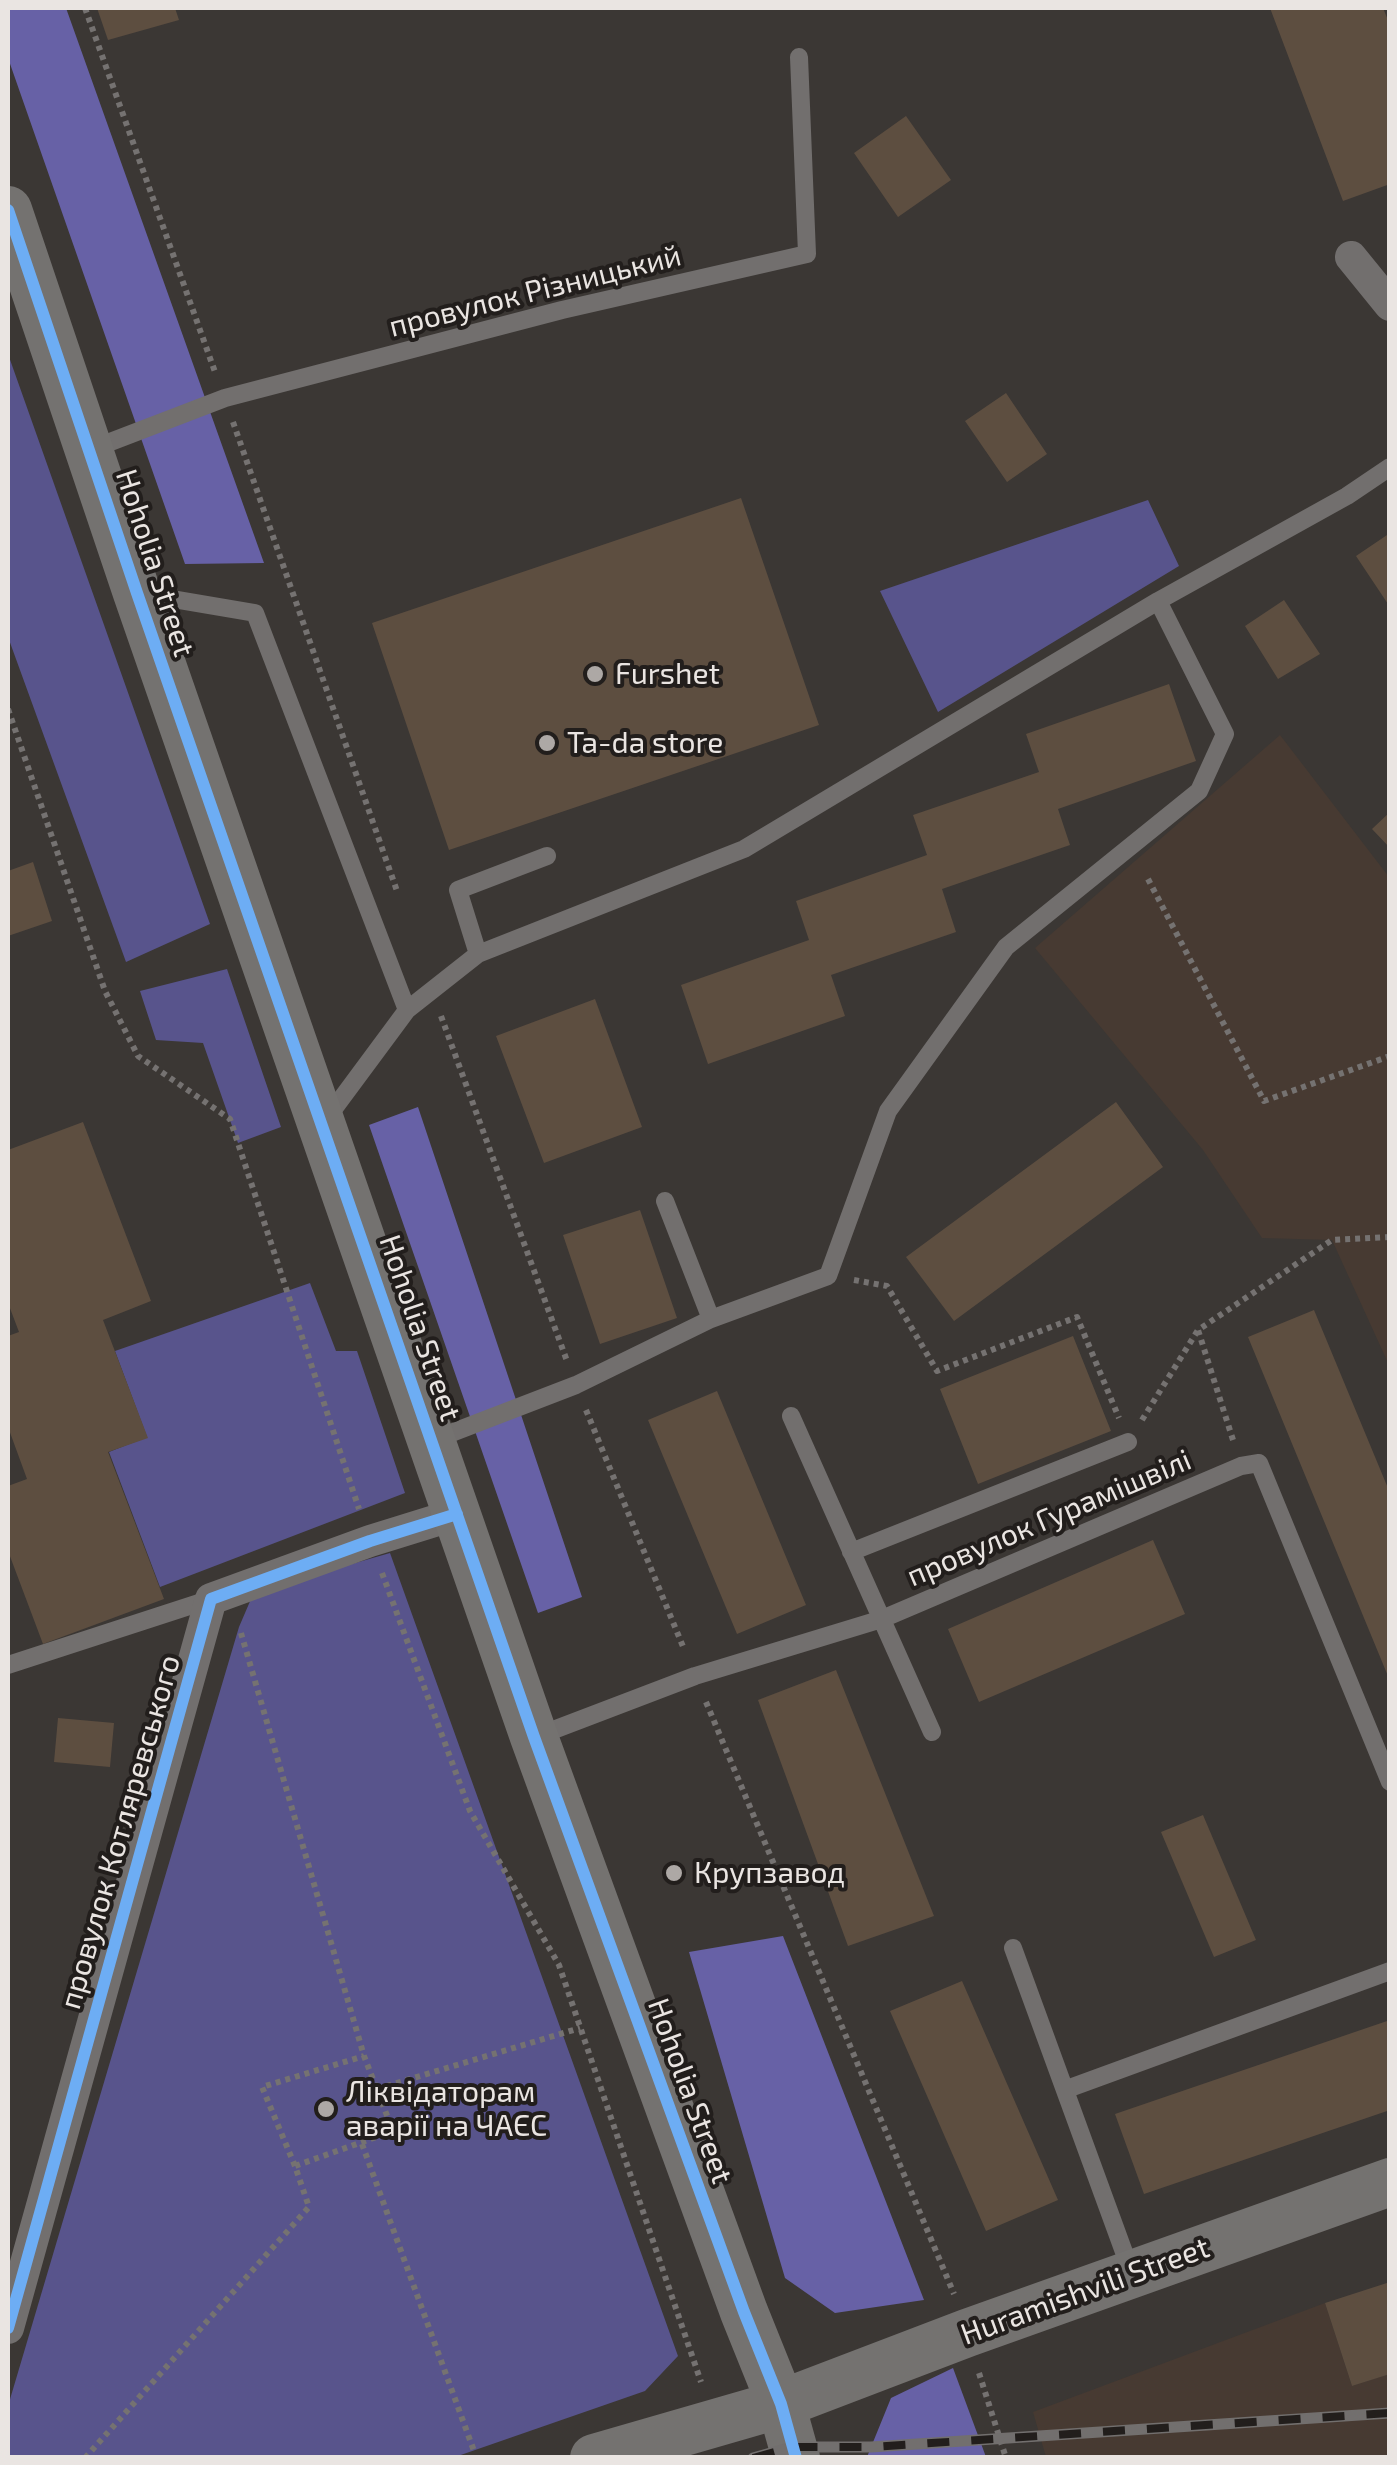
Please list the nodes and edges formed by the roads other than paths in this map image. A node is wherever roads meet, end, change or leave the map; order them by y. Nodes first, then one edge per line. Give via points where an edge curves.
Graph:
1 (799, 57) dead end
2 (8, 210) edge
3 (1351, 256) dead end
4 (1390, 304) edge
5 (91, 449) junction
6 (1390, 468) edge
7 (137, 593) junction
8 (1158, 601) junction
9 (547, 856) dead end
10 (478, 954) junction
11 (407, 1010) junction
12 (324, 1122) junction
13 (666, 1201) dead end
14 (711, 1319) junction
15 (791, 1416) dead end
16 (432, 1440) junction
17 (1128, 1442) road end
18 (457, 1514) junction
19 (851, 1552) junction
20 (211, 1598) junction
21 (882, 1619) junction
22 (8, 1664) edge
23 (932, 1732) dead end
24 (534, 1737) junction
25 (1390, 1782) edge
26 (1013, 1948) dead end
27 (1390, 1970) edge
28 (1067, 2089) junction
29 (1390, 2182) edge
30 (1132, 2274) junction
31 (8, 2328) edge
32 (781, 2404) junction
33 (594, 2458) edge
34 (796, 2458) edge

1 - 5 lane, провулок Різницький via 807,254 225,398
2 - 5 street, Hoholia Street
3 - 4 street
5 - 7 street, Hoholia Street
6 - 8 lane
7 - 11 lane via 255,612
7 - 12 street, Hoholia Street
8 - 10 lane via 744,850
8 - 14 lane via 1225,734 1199,791 1006,947 888,1111 828,1276
9 - 10 lane via 458,890
10 - 11 lane
11 - 12 lane
12 - 16 street, Hoholia Street
13 - 14 lane
14 - 16 lane via 576,1386
15 - 19 lane
16 - 18 street, Hoholia Street
17 - 19 lane
18 - 20 street
18 - 24 street, Hoholia Street
19 - 21 lane
20 - 22 lane
20 - 31 street, провулок Котляревського
21 - 23 lane
21 - 24 lane, провулок Гурамішвілі via 695,1676
21 - 25 lane, провулок Гурамішвілі via 1260,1462
24 - 32 street, Hoholia Street
26 - 28 lane
27 - 28 lane
28 - 30 lane
29 - 30 street, Huramishvili Street
30 - 32 street, Huramishvili Street
32 - 33 street, Huramishvili Street
32 - 34 street, Hoholia Street

